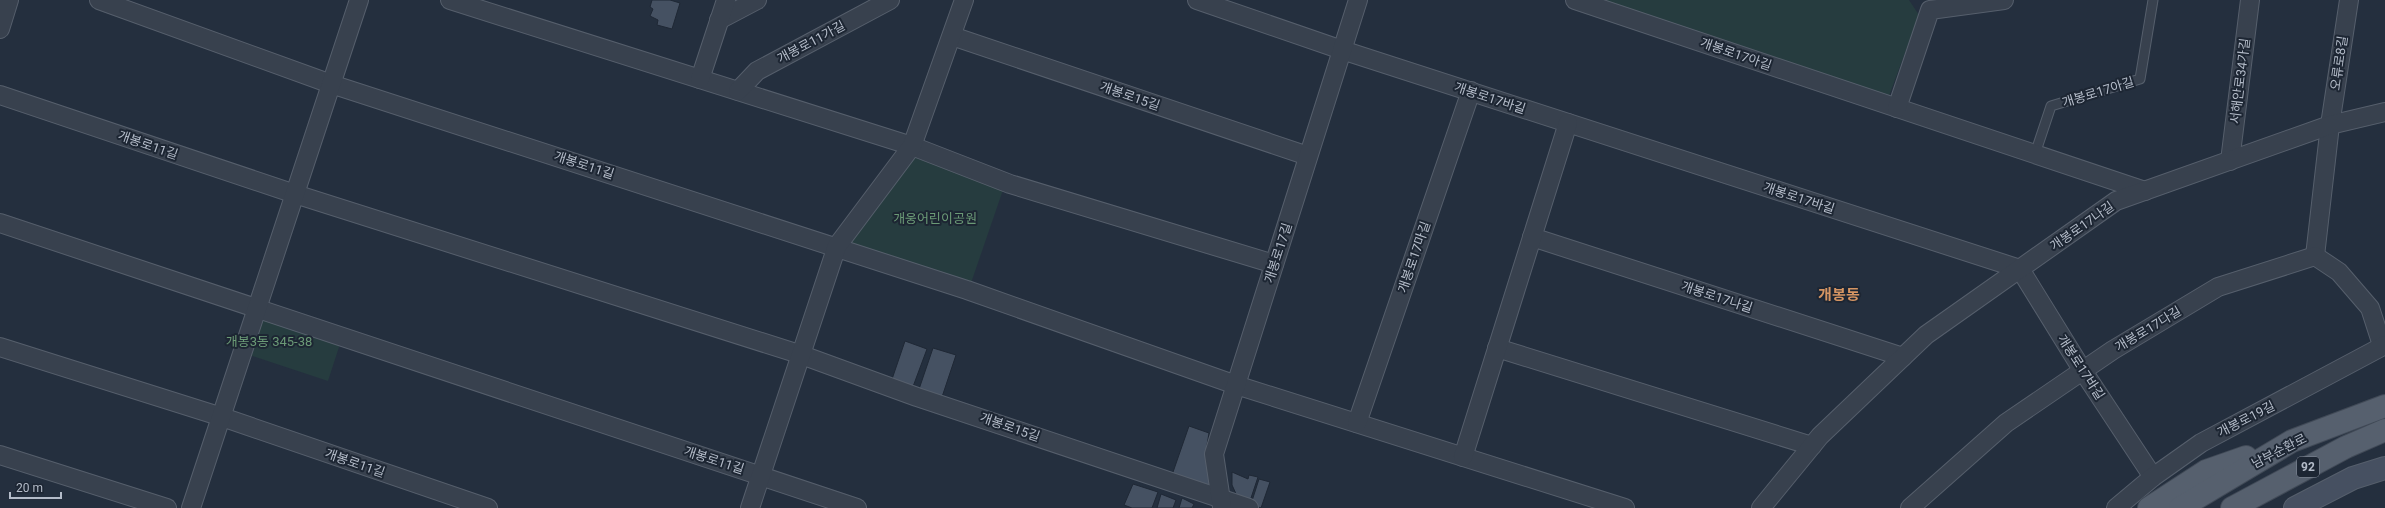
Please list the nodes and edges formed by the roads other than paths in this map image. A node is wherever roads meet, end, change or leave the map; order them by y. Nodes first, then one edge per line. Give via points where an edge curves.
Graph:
1 (9, 0) edge
2 (99, 0) edge
3 (359, 0) edge
4 (450, 0) edge
5 (726, 0) edge
6 (757, 0) edge
7 (890, 0) edge
8 (964, 0) edge
9 (1197, 0) edge
10 (1358, 0) edge
11 (1575, 0) edge
12 (2004, 0) edge
13 (2153, 0) edge
14 (2250, 0) edge
15 (2349, 0) edge
16 (720, 20) junction
17 (0, 29) edge
18 (952, 36) junction
19 (1342, 50) junction
20 (700, 79) junction
21 (332, 84) junction
22 (738, 91) junction
23 (1471, 91) junction
24 (0, 95) edge
25 (1897, 108) junction
26 (2385, 112) edge
27 (1568, 123) junction
28 (2330, 125) junction
29 (912, 146) junction
30 (2035, 154) junction
31 (1308, 156) junction
32 (2230, 161) junction
33 (2145, 191) junction
34 (295, 194) junction
35 (0, 223) edge
36 (1532, 237) junction
37 (836, 246) junction
38 (2315, 256) junction
39 (1274, 264) junction
40 (2020, 269) junction
41 (258, 310) junction
42 (2384, 345) edge
43 (0, 347) edge
44 (1497, 348) junction
45 (799, 354) junction
46 (1903, 357) junction
47 (2083, 371) junction
48 (1236, 385) junction
49 (2385, 406) edge
50 (222, 417) junction
51 (1357, 423) junction
52 (2385, 430) edge
53 (2292, 441) junction
54 (1812, 446) junction
55 (0, 455) edge
56 (1463, 457) junction
57 (2385, 468) edge
58 (760, 476) junction
59 (2154, 477) junction
60 (1222, 503) edge
61 (167, 508) edge
62 (191, 508) edge
63 (488, 508) edge
64 (750, 508) edge
65 (857, 508) edge
66 (1249, 508) edge
67 (1625, 508) edge
68 (1761, 508) edge
69 (1910, 508) edge
70 (2116, 508) edge
71 (2149, 508) edge
72 (2180, 508) edge
73 (2232, 508) edge
74 (2295, 508) edge

1 - 17 street
2 - 21 street, 개봉로11길
3 - 21 street
4 - 20 street
5 - 16 street
6 - 16 street
7 - 22 street, 개봉로11가길 via 756,71
8 - 18 street
9 - 19 street
10 - 19 street, 개봉로17길
11 - 25 street, 개봉로17아길
12 - 25 street via 1930,10
13 - 30 lane, 개봉로17아길 via 2140,79 2052,106
14 - 32 street, 서해안로34가길
15 - 28 street, 오류로8길
16 - 20 street
18 - 29 street
18 - 31 street, 개봉로15길
19 - 23 street, 개봉로17바길
19 - 31 street, 개봉로17길
20 - 22 street
21 - 34 street
21 - 37 street, 개봉로11길
22 - 29 street
23 - 27 street, 개봉로17바길
23 - 51 street, 개봉로17마길
24 - 34 street, 개봉로11길
25 - 30 street, 개봉로17아길
26 - 28 street, 개봉로17나길
27 - 36 street
27 - 40 street, 개봉로17바길
28 - 32 street, 개봉로17나길
28 - 38 street
29 - 37 street
29 - 39 street via 1010,184
30 - 33 street, 개봉로17아길
31 - 39 street, 개봉로17길
32 - 33 street, 개봉로17나길
33 - 40 street, 개봉로17나길 via 2116,201
34 - 41 street
34 - 45 street, 개봉로11길
35 - 41 street, 개봉로11길
36 - 44 street
36 - 46 street, 개봉로17나길
37 - 45 street
37 - 48 street
38 - 42 street via 2339,272 2370,308
38 - 47 street, 개봉로17다길 via 2218,287
39 - 48 street, 개봉로17길
40 - 46 street, 개봉로17나길 via 1926,335
40 - 47 street, 개봉로17바길
41 - 50 street
41 - 58 street, 개봉로11길
42 - 59 street, 개봉로19길 via 2201,443
43 - 50 street, 개봉로11길
44 - 54 street
44 - 56 street
45 - 58 street
45 - 60 street, 개봉로15길
46 - 54 street, 개봉로17나길
47 - 59 street, 개봉로17바길
47 - 69 street, 개봉로17다길 via 2006,423
48 - 51 street
48 - 60 street, 개봉로17길 via 1214,454
49 - 53 main road, 남부순환로 / 92
50 - 62 street
50 - 63 street, 개봉로11길
51 - 56 street
52 - 73 main road, 92 via 2346,447
53 - 71 main road via 2206,471
53 - 72 main road, 남부순환로 / 92
54 - 68 street, 개봉로17나길
55 - 61 street
56 - 67 street
57 - 74 main road via 2353,478
58 - 64 street
58 - 65 street
59 - 70 street, 개봉로19길
60 - 66 street, 개봉로15길

